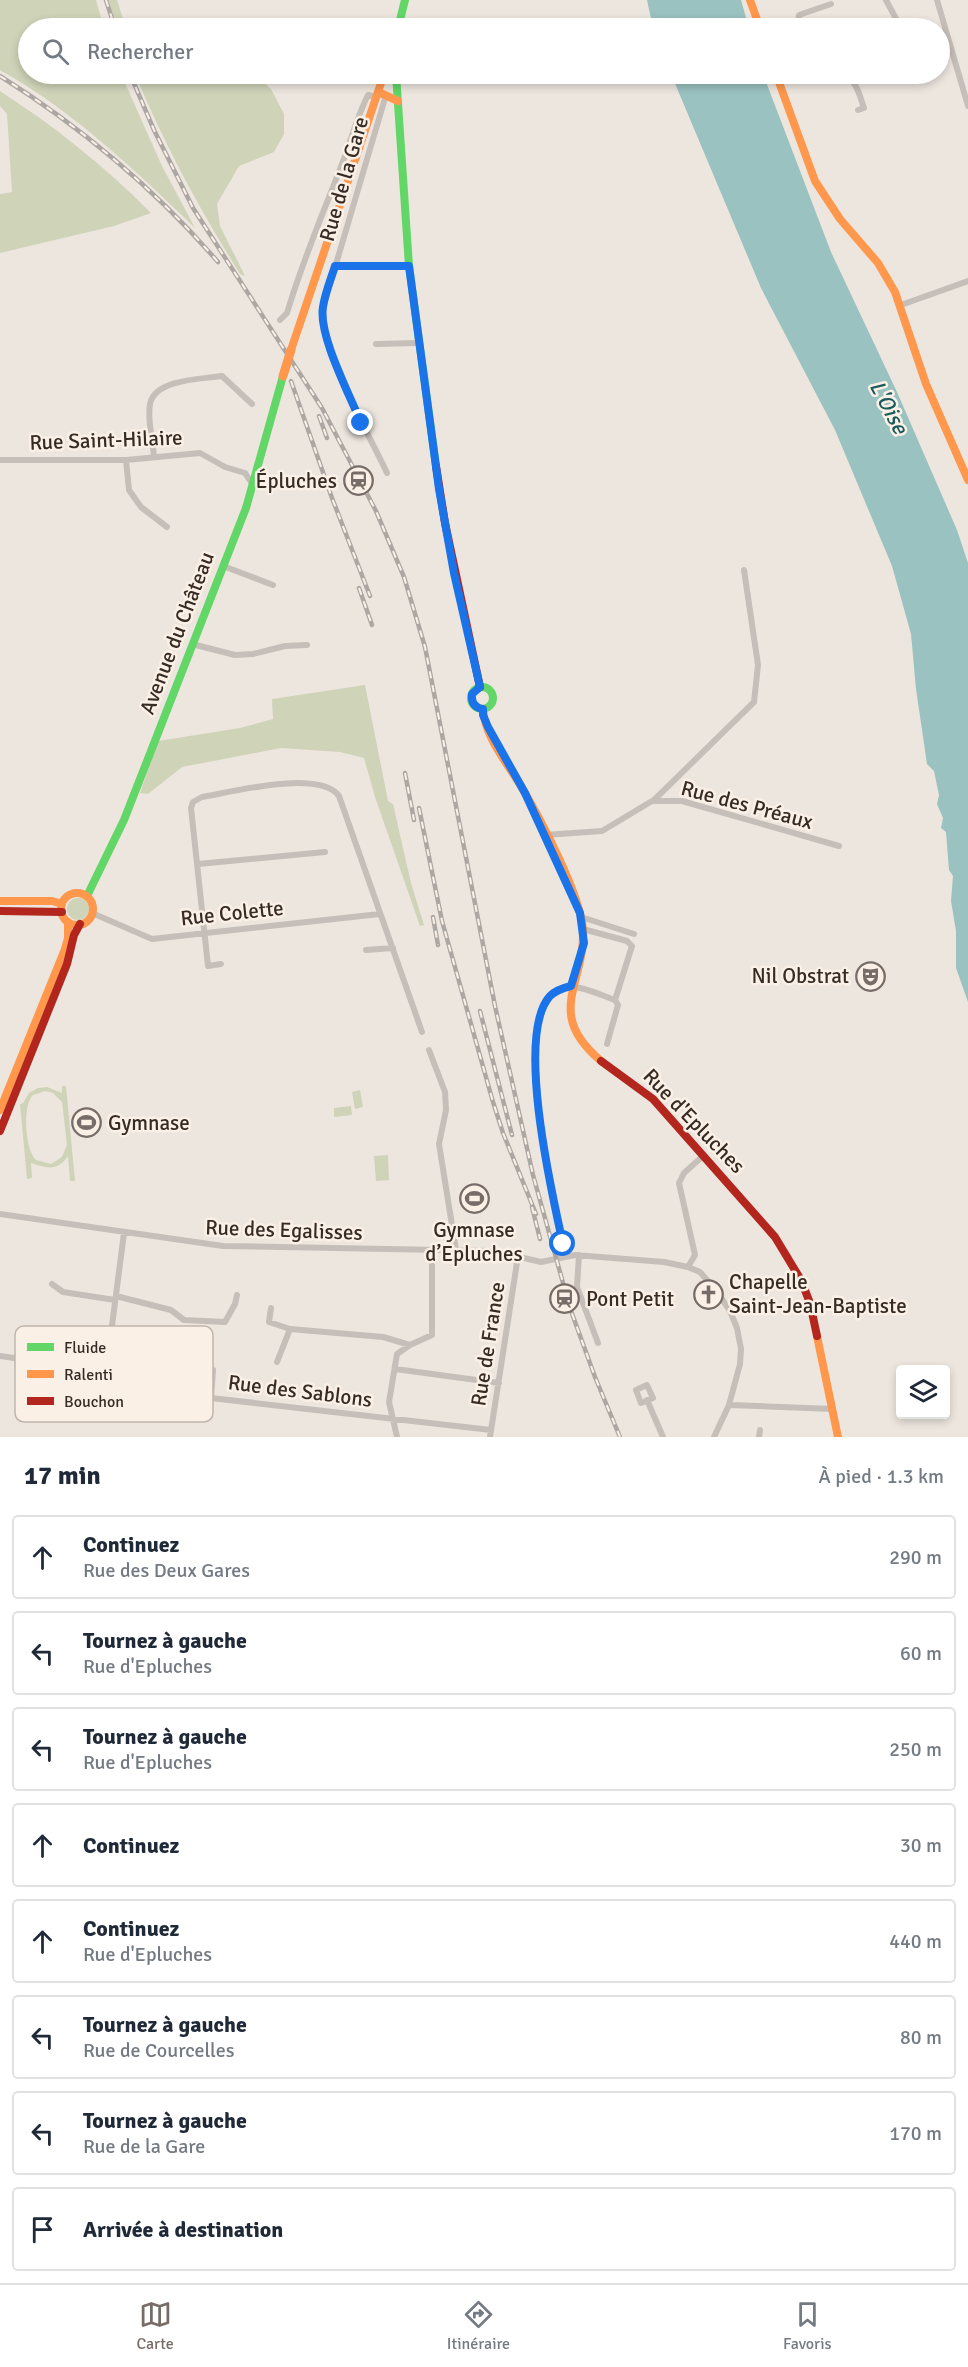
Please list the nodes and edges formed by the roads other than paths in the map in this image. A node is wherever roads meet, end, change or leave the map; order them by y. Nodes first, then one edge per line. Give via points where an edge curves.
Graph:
1 (405, 0) edge
2 (750, 0) edge
3 (886, 0) edge
4 (937, 0) edge
5 (831, 4) dead end
6 (400, 18) edge
7 (756, 18) edge
8 (799, 18) edge
9 (896, 18) edge
10 (942, 18) edge
11 (950, 46) edge
12 (382, 84) edge
13 (392, 84) edge
14 (397, 84) edge
15 (780, 84) edge
16 (856, 84) edge
17 (398, 91) junction
18 (380, 94) junction
19 (398, 101) junction
20 (968, 106) edge
21 (858, 110) dead end
22 (335, 266) junction
23 (409, 266) junction
24 (968, 281) edge
25 (900, 305) junction
26 (280, 320) dead end
27 (418, 343) junction
28 (376, 344) dead end
29 (252, 404) dead end
30 (154, 457) junction
31 (0, 460) edge
32 (126, 460) junction
33 (258, 468) junction
34 (245, 473) junction
35 (387, 473) dead end
36 (968, 480) edge
37 (253, 486) junction
38 (167, 526) dead end
39 (223, 566) junction
40 (744, 570) dead end
41 (273, 585) dead end
42 (192, 644) junction
43 (307, 645) dead end
44 (480, 687) junction
45 (483, 709) junction
46 (652, 801) junction
47 (545, 835) junction
48 (839, 846) dead end
49 (325, 852) dead end
50 (198, 864) junction
51 (87, 896) junction
52 (0, 901) edge
53 (62, 908) junction
54 (0, 911) edge
55 (92, 913) junction
56 (380, 914) junction
57 (581, 917) junction
58 (69, 922) junction
59 (80, 924) junction
60 (583, 929) junction
61 (204, 932) junction
62 (634, 934) dead end
63 (393, 948) junction
64 (366, 951) dead end
65 (221, 964) dead end
66 (571, 986) junction
67 (615, 1000) junction
68 (422, 1032) dead end
69 (607, 1044) dead end
70 (429, 1050) dead end
71 (0, 1110) edge
72 (0, 1131) edge
73 (703, 1156) junction
74 (0, 1214) edge
75 (124, 1233) junction
76 (456, 1250) junction
77 (432, 1251) junction
78 (579, 1255) junction
79 (694, 1255) junction
80 (518, 1256) junction
81 (566, 1256) junction
82 (688, 1267) junction
83 (700, 1272) junction
84 (52, 1284) dead end
85 (237, 1295) dead end
86 (116, 1298) junction
87 (271, 1308) dead end
88 (112, 1326) edge
89 (290, 1329) junction
90 (598, 1343) dead end
91 (410, 1345) junction
92 (0, 1356) edge
93 (15, 1358) edge
94 (277, 1362) dead end
95 (395, 1369) junction
96 (499, 1383) junction
97 (213, 1398) edge
98 (647, 1400) dead end
99 (729, 1405) junction
100 (834, 1409) junction
101 (394, 1419) junction
102 (491, 1433) edge
103 (397, 1437) edge
104 (663, 1437) edge
105 (714, 1437) edge
106 (838, 1437) edge

1 - 6 main road
2 - 7 main road
3 - 9 street
4 - 10 street
5 - 8 street
11 - 20 street
12 - 18 main road
13 - 17 main road
14 - 17 main road
15 - 25 main road via 815,181 840,219 878,263
16 - 21 street via 864,108
17 - 19 main road
18 - 19 main road
18 - 22 street, Rue de la Gare
18 - 26 street via 368,95 361,110 287,313
18 - 33 main road, Avenue du Château, bridge via 291,350
19 - 23 main road
22 - 23 street
22 - 35 street, Rue de la Gare via 323,322 357,413
23 - 27 main road
24 - 25 street
25 - 36 main road via 926,384
27 - 28 street
27 - 44 main road via 445,524
29 - 30 street via 222,376 165,387 150,407
30 - 32 street, Rue Saint-Hilaire
30 - 34 street, Rue Saint-Hilaire via 200,453
31 - 32 street, Rue Saint-Hilaire
32 - 38 street via 129,490 141,507
33 - 34 street
33 - 37 main road, Avenue du Château
34 - 37 street
37 - 39 main road, Avenue du Château
39 - 41 street
39 - 42 main road, Avenue du Château
40 - 46 street via 758,665 754,702
42 - 43 street via 235,655
42 - 51 main road, Avenue du Château via 123,820
44 - 45 main road via 471,698 474,705
44 - 45 main road via 490,690 493,696 490,706
45 - 47 main road, Rue d'Epluches via 488,727
46 - 47 street, Rue des Préaux via 602,831
46 - 48 street, Rue des Préaux via 690,802
47 - 57 main road, Rue d'Epluches
49 - 50 street
50 - 56 street via 193,802 202,797 292,783 328,786 339,796
50 - 61 street
51 - 53 main road via 71,894
51 - 55 main road
52 - 53 main road via 52,901
53 - 54 main road
53 - 58 main road
55 - 59 main road
55 - 61 street, Rue Colette via 152,939
56 - 61 street, Rue Colette
56 - 63 street
57 - 60 main road, Rue d'Epluches
57 - 62 street
58 - 59 main road
58 - 71 main road via 67,943
59 - 72 main road
60 - 66 main road, Rue d'Epluches via 584,943
60 - 67 street via 627,941 632,946
61 - 65 street via 208,966
63 - 64 street
63 - 68 street
66 - 67 street
66 - 73 main road, Rue d'Epluches via 570,1011 581,1042 645,1090
66 - 81 street via 550,996 536,1036 545,1163
67 - 69 street via 618,1005
70 - 76 street via 445,1092 446,1110 439,1144
73 - 79 street via 679,1183
73 - 100 main road, Rue d'Epluches via 776,1237 801,1280 810,1303
74 - 75 street, Rue des Egalisses
75 - 77 street, Rue des Egalisses via 223,1246
75 - 86 street
76 - 77 street, Rue des Egalisses
76 - 80 street, Rue des Egalisses
77 - 91 street via 432,1335
78 - 81 street, Rue des Egalisses
78 - 82 street, Rue des Egalisses
78 - 90 street via 577,1287
79 - 82 street
79 - 83 street
80 - 81 street, Rue des Egalisses via 541,1262
80 - 96 street, Rue de France
82 - 83 street, Rue des Egalisses
83 - 99 street via 730,1311 737,1328 740,1364
84 - 86 street via 63,1292
85 - 86 street via 225,1322 184,1320 171,1310
86 - 88 street
87 - 89 street via 269,1322
89 - 91 street via 383,1337
89 - 94 street
91 - 95 street via 397,1354
92 - 93 street, Rue des Sablons
95 - 96 street
95 - 101 street via 389,1402
96 - 102 street, Rue de France
97 - 101 street, Rue des Sablons
98 - 104 street
99 - 100 street
99 - 105 street
100 - 106 main road, Rue d'Epluches
101 - 102 street, Rue des Sablons
101 - 103 street

